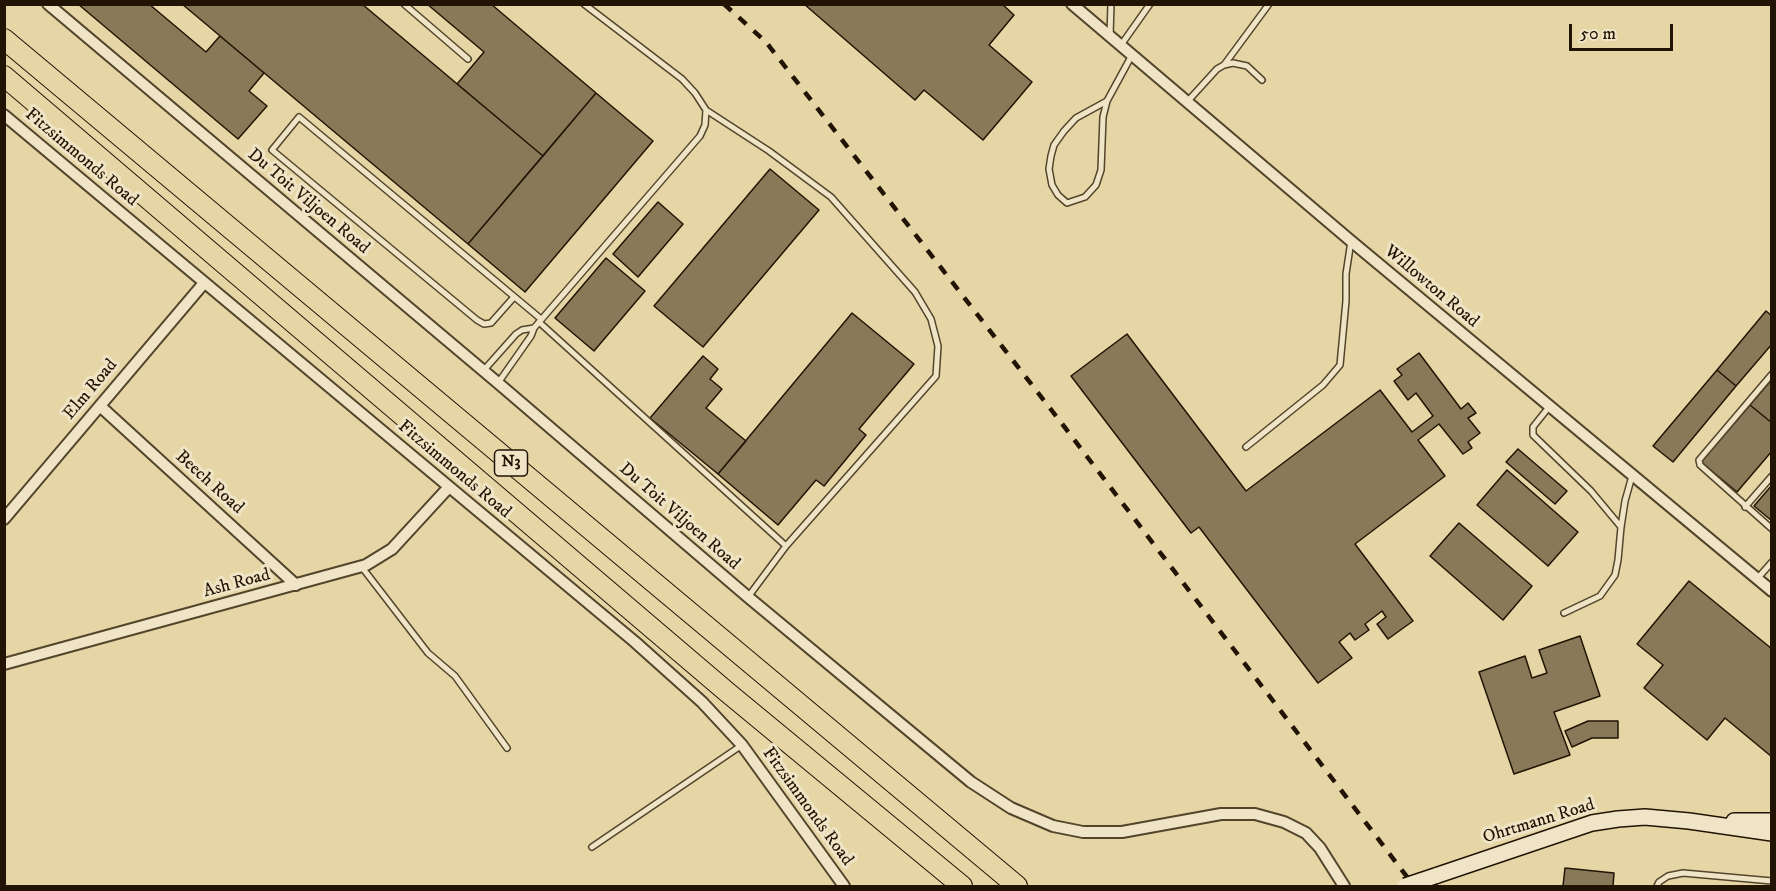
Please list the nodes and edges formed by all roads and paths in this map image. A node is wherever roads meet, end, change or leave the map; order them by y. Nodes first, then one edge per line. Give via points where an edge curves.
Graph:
1 (48, 4) edge
2 (404, 4) edge
3 (584, 4) edge
4 (1072, 4) edge
5 (1111, 4) edge
6 (1150, 4) edge
7 (1269, 4) edge
8 (1110, 36) junction
9 (4, 39) edge
10 (1121, 45) junction
11 (1132, 55) junction
12 (468, 59) dead end
13 (1224, 65) junction
14 (4, 76) edge
15 (1262, 80) dead end
16 (1107, 102) junction
17 (1187, 102) junction
18 (706, 110) junction
19 (4, 115) edge
20 (1351, 241) junction
21 (204, 283) junction
22 (514, 297) junction
23 (540, 320) junction
24 (534, 328) junction
25 (483, 371) junction
26 (1772, 374) edge
27 (498, 383) junction
28 (99, 406) junction
29 (1550, 407) junction
30 (1246, 447) dead end
31 (1632, 474) junction
32 (1772, 476) edge
33 (449, 487) junction
34 (1745, 507) junction
35 (4, 519) edge
36 (1620, 527) junction
37 (1772, 529) edge
38 (786, 546) junction
39 (1772, 562) edge
40 (361, 566) junction
41 (1757, 579) junction
42 (296, 585) junction
43 (1772, 591) edge
44 (748, 597) junction
45 (1564, 613) dead end
46 (4, 664) edge
47 (742, 745) junction
48 (507, 748) dead end
49 (1689, 821) junction
50 (1772, 821) edge
51 (1772, 833) edge
52 (592, 847) dead end
53 (1772, 881) edge
54 (844, 886) edge
55 (962, 886) edge
56 (1017, 886) edge
57 (1344, 886) edge
58 (1405, 886) edge
59 (1657, 886) edge

1 - 25 street, Du Toit Viljoen Road
2 - 12 lane
3 - 18 lane via 682,79
4 - 8 street, Willowton Road
5 - 8 lane
6 - 10 lane
7 - 13 lane
8 - 10 street, Willowton Road
9 - 56 highway, N3
10 - 11 street, Willowton Road
11 - 16 lane
11 - 17 street, Willowton Road
13 - 15 lane via 1247,66
13 - 17 lane
14 - 55 highway, N3 via 727,692
16 - 16 lane via 1096,185 1085,196 1067,203 1052,185 1049,169 1054,145 1076,118
17 - 20 street, Willowton Road
18 - 23 lane via 700,136
18 - 38 lane via 831,197 915,292 931,319 938,346 936,376
19 - 21 street, Fitzsimmonds Road
20 - 29 street, Willowton Road
20 - 30 lane via 1340,365 1323,385
21 - 28 street, Elm Road
21 - 33 street, Fitzsimmonds Road
22 - 22 lane via 300,117 272,150 484,324 491,323
22 - 23 lane
23 - 24 lane
23 - 38 lane
24 - 25 lane via 516,334
24 - 27 lane
25 - 27 street, Du Toit Viljoen Road
26 - 34 lane via 1699,460
27 - 44 street, Du Toit Viljoen Road
28 - 35 street, Elm Road
28 - 42 street, Beech Road
29 - 31 street, Willowton Road
29 - 36 lane via 1533,427 1533,435 1591,491
31 - 36 lane
31 - 41 street, Willowton Road
32 - 34 lane
33 - 40 street, Ash Road via 392,549
33 - 47 street, Fitzsimmonds Road via 686,687
34 - 37 lane
36 - 45 lane via 1615,575 1608,586 1600,596
38 - 44 lane
39 - 41 lane
40 - 42 street, Ash Road
40 - 48 lane via 428,653 455,676
41 - 43 street, Willowton Road
42 - 46 street, Ash Road
44 - 57 street, Du Toit Viljoen Road via 971,782 1011,808 1053,826 1083,832 1122,832 1221,814 1255,814 1306,833
47 - 52 lane
47 - 54 street, Fitzsimmonds Road
49 - 50 main road, Ohrtmann Road
49 - 51 main road, Ohrtmann Road
49 - 58 main road, Ohrtmann Road, bridge via 1645,817 1592,823
53 - 59 lane via 1683,873 1668,876

